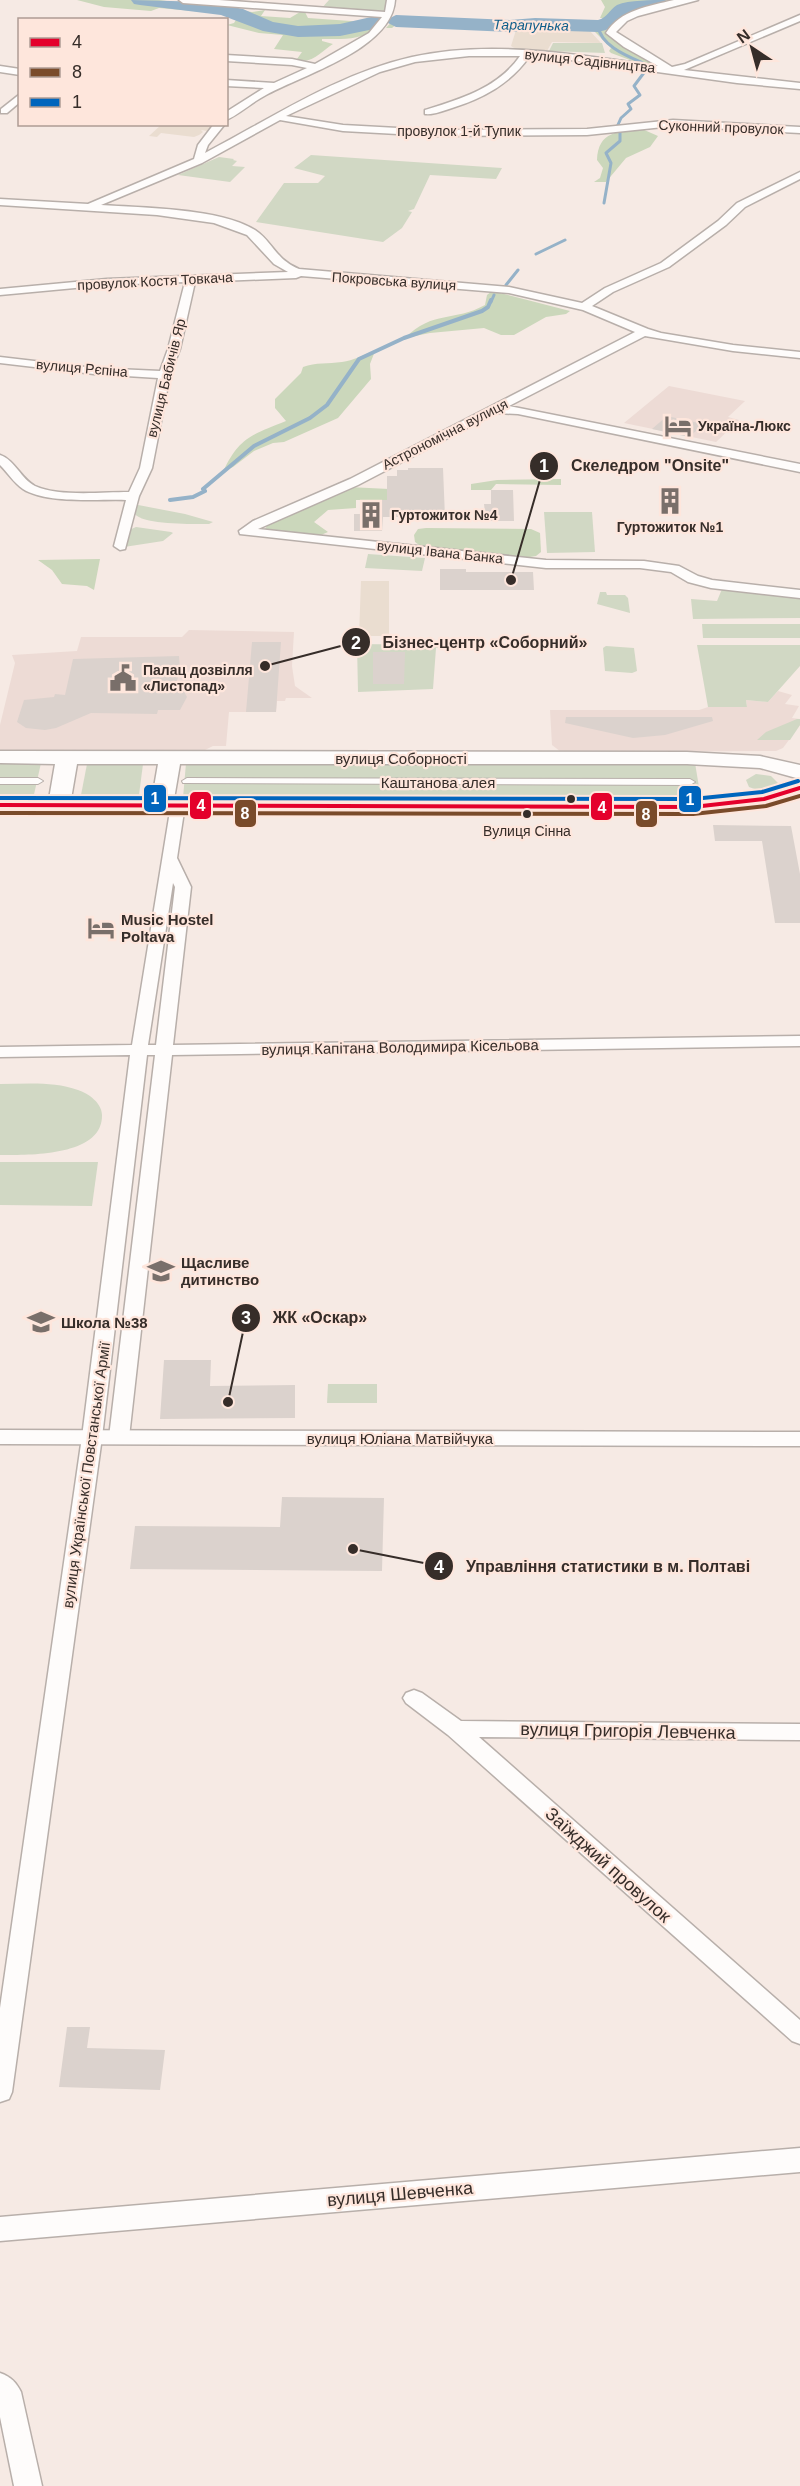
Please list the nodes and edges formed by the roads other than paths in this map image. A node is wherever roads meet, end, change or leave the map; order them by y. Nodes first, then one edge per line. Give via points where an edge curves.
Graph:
1 (183, 0) edge
2 (391, 0) edge
3 (694, 0) edge
4 (389, 15) junction
5 (800, 18) edge
6 (526, 53) junction
7 (228, 57) edge
8 (314, 67) junction
9 (0, 69) edge
10 (671, 70) junction
11 (18, 72) edge
12 (228, 83) edge
13 (277, 86) junction
14 (800, 86) edge
15 (428, 112) dead end
16 (228, 116) edge
17 (278, 117) junction
18 (218, 126) edge
19 (641, 126) joint
20 (800, 130) edge
21 (198, 161) junction
22 (800, 176) edge
23 (0, 202) edge
24 (88, 207) junction
25 (309, 274) junction
26 (191, 278) junction
27 (0, 292) edge
28 (586, 307) junction
29 (644, 332) junction
30 (799, 347) edge
31 (0, 360) edge
32 (164, 375) junction
33 (522, 395) junction
34 (518, 410) junction
35 (485, 413) junction
36 (0, 459) edge
37 (800, 468) edge
38 (133, 496) junction
39 (245, 531) joint
40 (120, 546) dead end
41 (800, 594) edge
42 (0, 757) edge
43 (67, 757) junction
44 (170, 757) junction
45 (800, 772) edge
46 (0, 781) edge
47 (38, 781) dead end
48 (186, 781) dead end
49 (690, 782) dead end
50 (800, 788) edge
51 (0, 805) edge
52 (59, 805) junction
53 (170, 805) junction
54 (169, 857) junction
55 (800, 1041) edge
56 (139, 1051) junction
57 (164, 1051) junction
58 (0, 1052) edge
59 (0, 1437) edge
60 (93, 1437) junction
61 (119, 1437) junction
62 (800, 1439) edge
63 (414, 1698) dead end
64 (456, 1729) junction
65 (800, 1732) edge
66 (800, 2034) edge
67 (0, 2092) edge
68 (800, 2160) edge
69 (0, 2229) edge
70 (0, 2385) edge
71 (28, 2486) edge

1 - 4 street
2 - 4 street
3 - 10 street via 642,12 611,30 627,45
4 - 8 street via 372,35
5 - 10 street
6 - 10 street, вулиця Садівництва
6 - 15 street via 496,84 464,103
6 - 17 street, вулиця Садівництва via 449,55 402,62
7 - 8 street
8 - 13 street
9 - 11 street
10 - 14 street, вулиця Садівництва
12 - 13 street
13 - 16 street
17 - 19 street, провулок 1-й Тупик via 344,128 434,133 587,132
17 - 21 street, вулиця Садівництва
18 - 21 street via 203,145
19 - 20 street, Суконний провулок via 681,123
21 - 24 street, вулиця Садівництва
22 - 28 street via 741,205 665,265 609,290 586,303
23 - 24 street, Покровська вулиця
24 - 25 street, Покровська вулиця via 195,217 233,225 257,236 280,265
25 - 26 street, провулок Костя Товкача
25 - 28 street, Покровська вулиця via 500,288
26 - 27 street, провулок Костя Товкача
26 - 32 street, вулиця Бабичів Яр
28 - 29 street, Покровська вулиця
29 - 30 street, Покровська вулиця via 681,341
29 - 33 street, Астрономічна вулиця
31 - 32 street, вулиця Рєпіна
32 - 38 street, вулиця Бабичів Яр via 146,468
33 - 34 street via 515,404
33 - 35 street, Астрономічна вулиця
34 - 35 street
34 - 37 street
35 - 39 street, Астрономічна вулиця via 336,490 268,517
36 - 38 street via 34,490
38 - 40 street, вулиця Бабичів Яр
39 - 41 street, вулиця Івана Банка via 546,564 640,565 674,569 711,584
42 - 43 main road, вулиця Соборності
43 - 44 main road, вулиця Соборності
43 - 52 main road
44 - 45 main road, вулиця Соборності via 696,759 760,762
44 - 53 main road
46 - 47 street
48 - 49 street, Каштанова алея
50 - 53 main road via 764,799 693,807
51 - 52 main road
52 - 53 main road
53 - 54 street, вулиця Української Повстанської Армії
54 - 56 street, вулиця Української Повстанської Армії
54 - 57 street, вулиця Української Повстанської Армії via 183,887
55 - 57 street, вулиця Капітана Володимира Кісельова
56 - 57 street, вулиця Капітана Володимира Кісельова
56 - 58 street, вулиця Капітана Володимира Кісельова
56 - 60 street, вулиця Української Повстанської Армії
57 - 61 street, вулиця Української Повстанської Армії
59 - 60 street, вулиця Юліана Матвійчука
60 - 61 street, вулиця Юліана Матвійчука
60 - 67 street, вулиця Української Повстанської Армії
61 - 62 street, вулиця Юліана Матвійчука
63 - 64 street, Заїжджий провулок
64 - 65 street, вулиця Григорія Левченка
64 - 66 street, Заїжджий провулок
68 - 69 street, вулиця Шевченка
70 - 71 street via 8,2392

